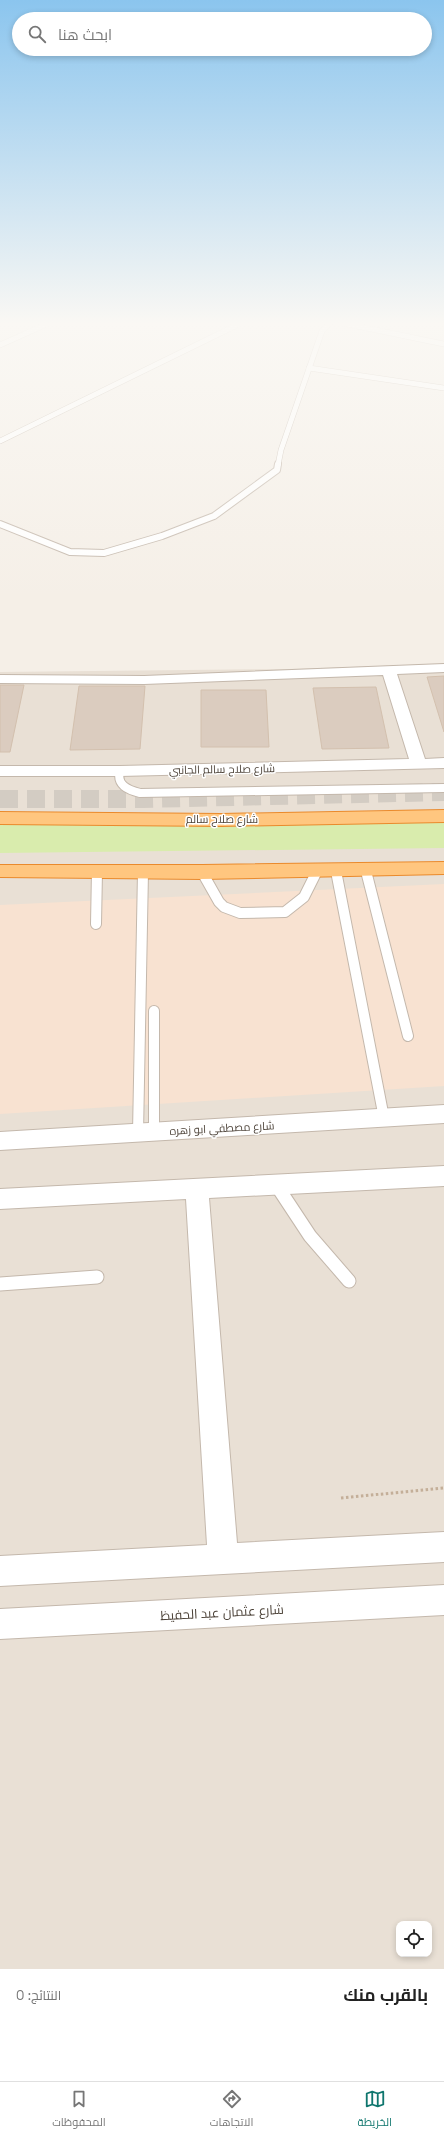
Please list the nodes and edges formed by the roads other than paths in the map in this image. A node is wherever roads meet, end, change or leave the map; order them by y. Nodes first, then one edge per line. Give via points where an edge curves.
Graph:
1 (53, 415) edge
2 (293, 415) edge
3 (0, 441) edge
4 (0, 524) edge
5 (444, 668) edge
6 (389, 671) junction
7 (0, 679) edge
8 (444, 763) edge
9 (419, 765) junction
10 (0, 771) edge
11 (120, 771) junction
12 (444, 788) edge
13 (0, 808) edge
14 (444, 816) edge
15 (0, 818) edge
16 (68, 818) junction
17 (444, 868) edge
18 (0, 871) edge
19 (97, 871) junction
20 (326, 871) junction
21 (366, 871) junction
22 (143, 872) junction
23 (202, 872) junction
24 (96, 924) dead end
25 (154, 1011) dead end
26 (408, 1036) dead end
27 (444, 1114) edge
28 (384, 1118) junction
29 (146, 1132) junction
30 (0, 1141) edge
31 (444, 1176) edge
32 (277, 1186) junction
33 (197, 1190) junction
34 (0, 1199) edge
35 (97, 1278) dead end
36 (349, 1281) dead end
37 (0, 1284) edge
38 (444, 1547) edge
39 (223, 1559) junction
40 (0, 1571) edge
41 (444, 1600) edge
42 (0, 1624) edge

1 - 3 lane
2 - 4 lane via 281,450 278,470 214,516 162,536 104,553 70,552
5 - 6 street
6 - 7 street via 144,680
6 - 9 street
8 - 9 street, شارع صلاح سالم الجانبي
9 - 11 street, شارع صلاح سالم الجانبي
10 - 11 street, شارع صلاح سالم الجانبي
11 - 12 lane via 120,783 127,790 140,793
13 - 16 highway
14 - 16 highway, شارع صلاح سالم via 221,820
15 - 16 highway, شارع صلاح سالم
17 - 21 highway
18 - 19 highway
19 - 22 highway
19 - 24 lane
20 - 21 highway
20 - 23 highway
20 - 23 lane via 304,897 285,912 240,913 224,907 219,902
20 - 28 lane
21 - 26 lane
22 - 23 highway
22 - 29 lane
25 - 29 lane
27 - 28 street, شارع مصطفي ابو زهره
28 - 29 street, شارع مصطفي ابو زهره
29 - 30 street, شارع مصطفي ابو زهره
31 - 32 street
32 - 33 street
32 - 36 lane via 309,1237
33 - 34 street
33 - 39 street
35 - 37 lane
38 - 39 street
39 - 40 street
41 - 42 street, شارع عثمان عبد الحفيظ

